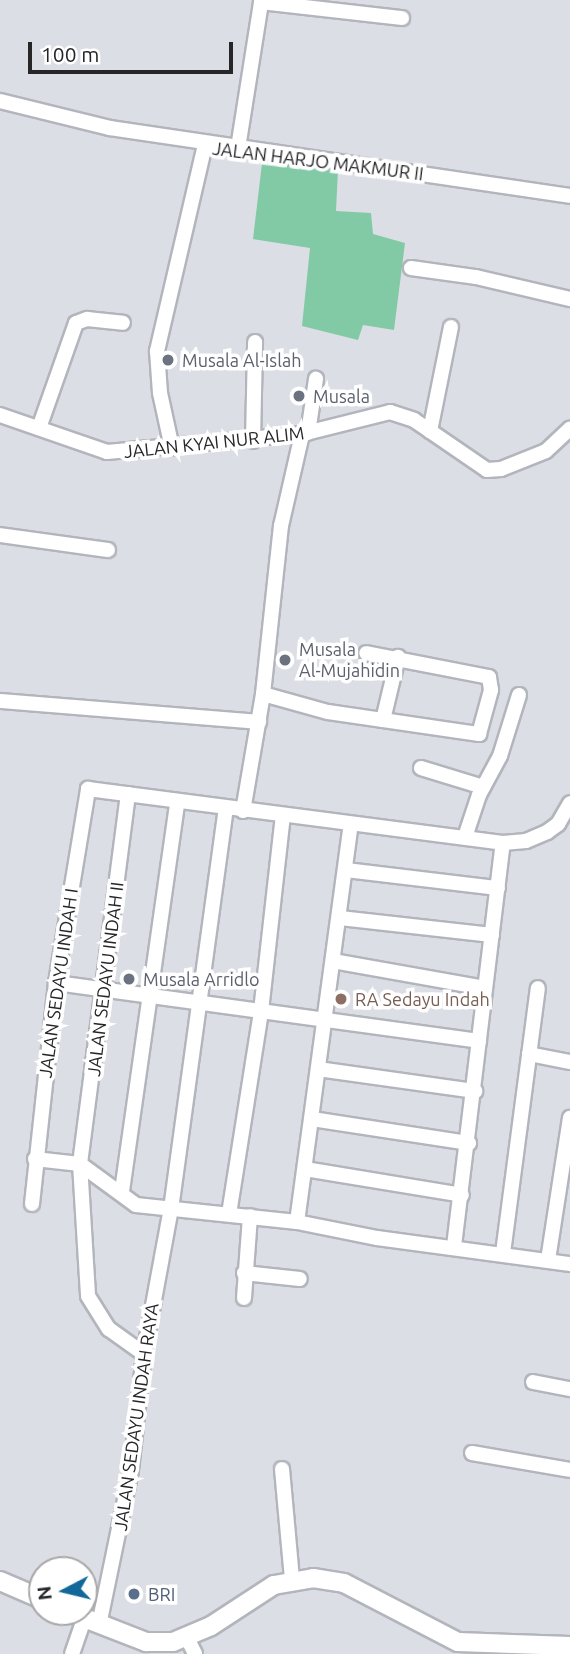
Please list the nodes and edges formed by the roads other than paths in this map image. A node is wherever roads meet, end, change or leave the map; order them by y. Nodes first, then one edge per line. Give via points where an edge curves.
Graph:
1 (402, 18) dead end
2 (0, 101) edge
3 (205, 144) junction
4 (237, 148) junction
5 (570, 196) edge
6 (411, 268) dead end
7 (570, 299) edge
8 (122, 323) dead end
9 (451, 327) dead end
10 (255, 342) dead end
11 (316, 379) dead end
12 (0, 415) edge
13 (39, 428) junction
14 (570, 429) edge
15 (430, 431) junction
16 (305, 433) junction
17 (253, 441) junction
18 (172, 448) junction
19 (0, 535) edge
20 (108, 550) dead end
21 (366, 653) dead end
22 (398, 657) junction
23 (263, 694) junction
24 (519, 695) dead end
25 (0, 701) edge
26 (383, 720) junction
27 (258, 722) junction
28 (421, 768) dead end
29 (483, 787) junction
30 (128, 794) junction
31 (177, 803) junction
32 (570, 803) edge
33 (226, 809) junction
34 (243, 811) junction
35 (283, 816) junction
36 (351, 825) junction
37 (564, 825) edge
38 (465, 837) junction
39 (503, 843) junction
40 (346, 870) junction
41 (498, 888) junction
42 (340, 918) junction
43 (492, 935) junction
44 (333, 961) junction
45 (56, 983) junction
46 (485, 988) junction
47 (538, 988) dead end
48 (104, 990) junction
49 (150, 996) junction
50 (197, 1001) junction
51 (261, 1011) junction
52 (327, 1019) junction
53 (479, 1041) junction
54 (529, 1054) junction
55 (570, 1062) edge
56 (318, 1069) junction
57 (475, 1091) junction
58 (570, 1118) edge
59 (312, 1119) junction
60 (469, 1143) junction
61 (35, 1159) junction
62 (80, 1164) junction
63 (304, 1169) junction
64 (122, 1191) junction
65 (462, 1195) junction
66 (32, 1204) dead end
67 (171, 1209) junction
68 (229, 1214) junction
69 (250, 1216) junction
70 (297, 1222) junction
71 (454, 1246) junction
72 (503, 1253) junction
73 (548, 1260) junction
74 (570, 1264) edge
75 (244, 1273) junction
76 (300, 1279) dead end
77 (244, 1298) dead end
78 (144, 1354) junction
79 (533, 1382) dead end
80 (570, 1389) edge
81 (472, 1453) dead end
82 (282, 1469) dead end
83 (570, 1470) edge
84 (98, 1575) edge
85 (292, 1579) junction
86 (0, 1581) edge
87 (28, 1593) edge
88 (98, 1624) edge
89 (82, 1626) edge
90 (191, 1646) edge
91 (570, 1646) edge
92 (72, 1654) edge

1 - 4 street via 261,2
2 - 3 street via 110,128
3 - 4 street, JALAN HARJO MAKMUR II
3 - 18 street, JALAN HARJO MAKMUR II via 157,351 158,381
4 - 5 street, JALAN HARJO MAKMUR II
6 - 7 street via 476,277
8 - 13 street via 87,319 76,323
9 - 15 street
10 - 17 street
11 - 16 street
12 - 13 street, JALAN KYAI NUR ALIM
13 - 18 street, JALAN KYAI NUR ALIM via 107,452
14 - 15 street, JALAN KYAI NUR ALIM via 546,451 494,470 471,463
15 - 16 street, JALAN KYAI NUR ALIM via 383,411
16 - 17 street, JALAN KYAI NUR ALIM
16 - 23 street via 281,526
17 - 18 street, JALAN KYAI NUR ALIM
19 - 20 street
21 - 22 street
22 - 26 street
22 - 26 street via 486,675 491,690 477,735
23 - 26 street via 328,712
23 - 27 street
24 - 29 street via 500,756
25 - 27 street
27 - 34 street
28 - 29 street
29 - 38 street
30 - 31 street
30 - 45 street, JALAN SEDAYU INDAH I via 88,789
30 - 48 street, JALAN SEDAYU INDAH II
31 - 33 street
31 - 49 street
32 - 37 street
33 - 34 street
33 - 50 street, JALAN SEDAYU INDAH RAYA
34 - 35 street
35 - 36 street
35 - 51 street
36 - 38 street
36 - 40 street
37 - 39 street via 526,841
38 - 39 street
39 - 41 street
40 - 41 street
40 - 42 street
41 - 43 street
42 - 43 street
42 - 44 street
43 - 46 street
44 - 46 street
44 - 52 street
45 - 48 street
45 - 61 street, JALAN SEDAYU INDAH I
46 - 53 street
47 - 54 street
48 - 49 street
48 - 62 street, JALAN SEDAYU INDAH II
49 - 50 street
49 - 64 street
50 - 51 street
50 - 67 street, JALAN SEDAYU INDAH RAYA
51 - 52 street
51 - 68 street
52 - 53 street
52 - 56 street
53 - 57 street
54 - 55 street
54 - 72 street
56 - 57 street
56 - 59 street
57 - 60 street
58 - 73 street
59 - 60 street
59 - 63 street
60 - 65 street
61 - 62 street
61 - 66 street, JALAN SEDAYU INDAH I
62 - 64 street
62 - 78 street, JALAN SEDAYU INDAH II via 88,1296 109,1329
63 - 65 street
63 - 70 street
64 - 67 street via 136,1205
65 - 71 street
67 - 68 street
67 - 78 street, JALAN SEDAYU INDAH RAYA
68 - 69 street
69 - 70 street
69 - 75 street
70 - 71 street via 377,1238
71 - 72 street
72 - 73 street
73 - 74 street
75 - 76 street
75 - 77 street
78 - 84 street, JALAN SEDAYU INDAH RAYA via 131,1470
79 - 80 street
81 - 83 street
82 - 85 street
85 - 90 main road
85 - 91 main road via 344,1583 458,1642
86 - 87 main road
88 - 90 main road via 146,1642
89 - 92 street, JALAN SEDAYU INDAH RAYA

